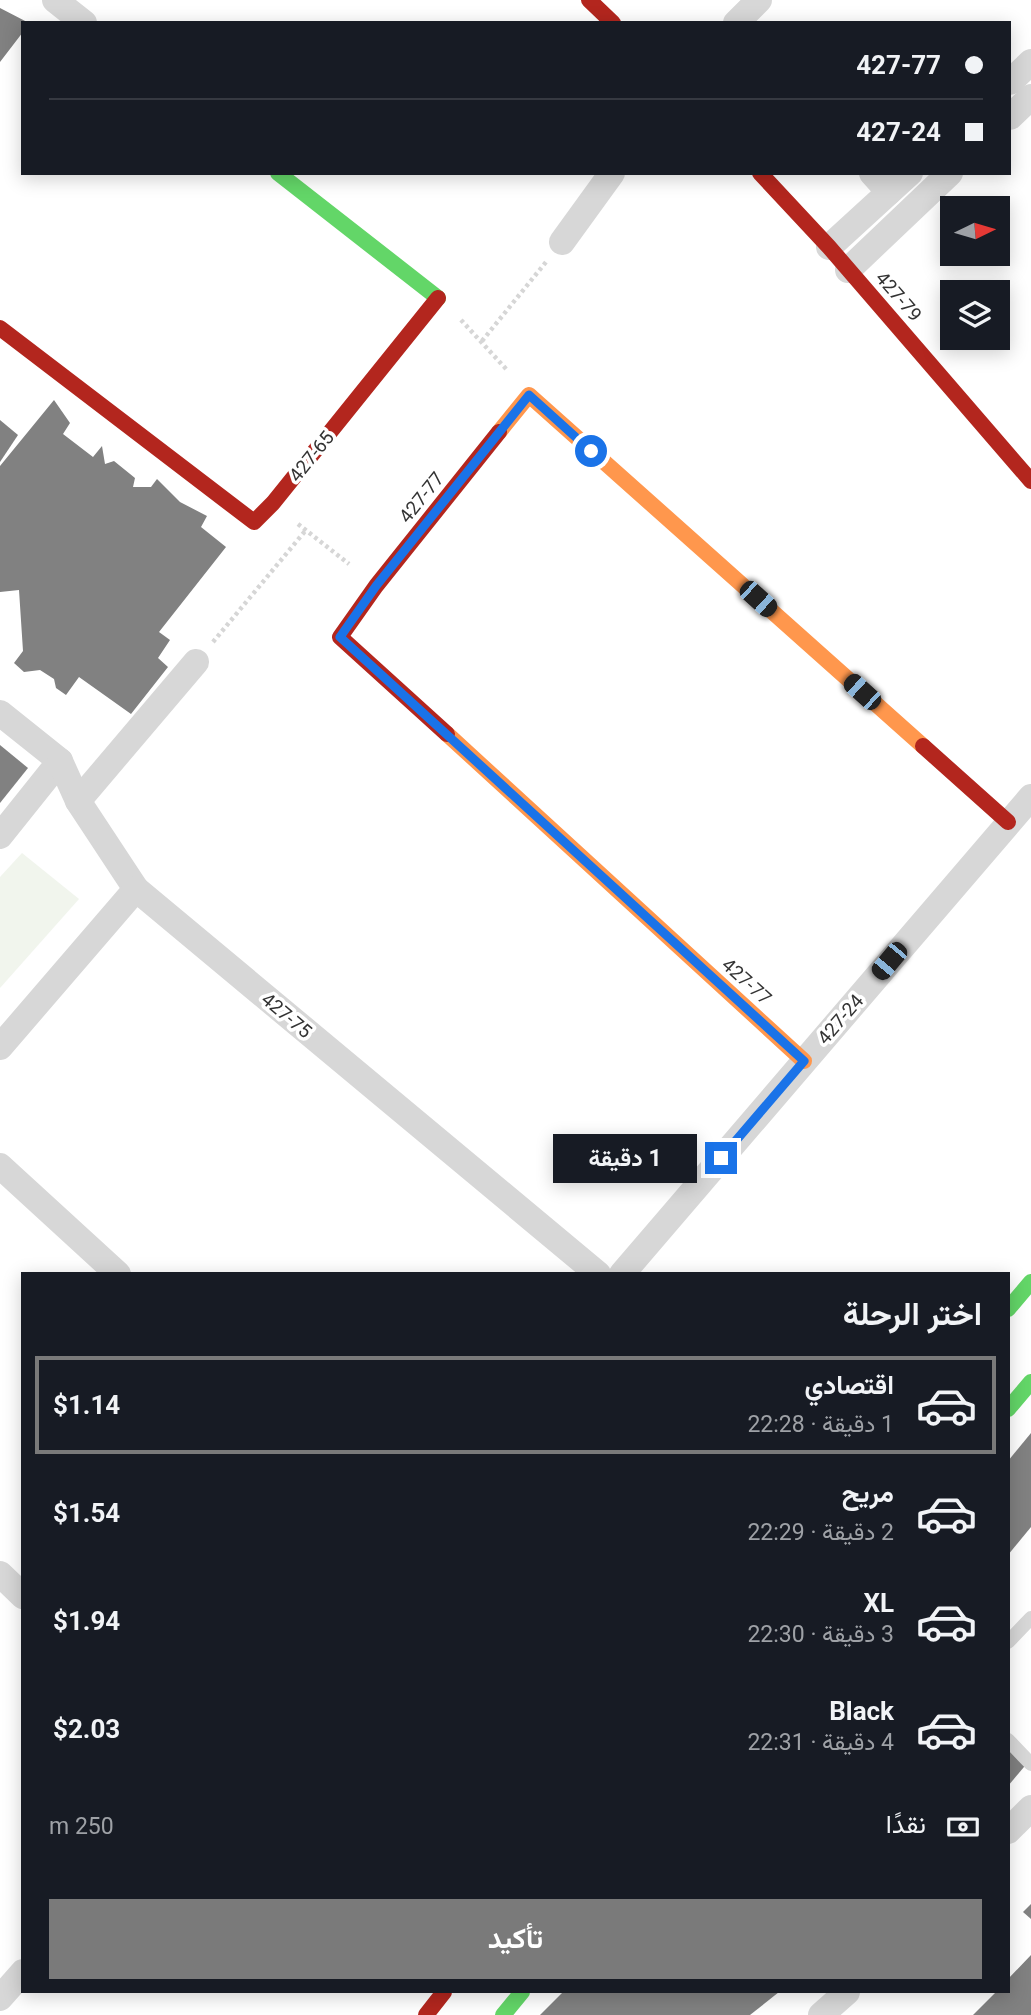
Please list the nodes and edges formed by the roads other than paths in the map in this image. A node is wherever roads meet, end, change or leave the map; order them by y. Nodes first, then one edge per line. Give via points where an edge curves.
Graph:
1 (55, 0) edge
2 (589, 0) edge
3 (759, 0) edge
4 (81, 21) edge
5 (611, 21) edge
6 (738, 21) edge
7 (1031, 62) edge
8 (1011, 81) edge
9 (1031, 97) edge
10 (1011, 116) edge
11 (281, 175) edge
12 (611, 175) edge
13 (762, 175) edge
14 (904, 175) edge
15 (948, 175) edge
16 (881, 183) edge
17 (562, 242) road end
18 (829, 247) junction
19 (848, 270) junction
20 (0, 328) edge
21 (1031, 481) edge
22 (196, 662) road end
23 (0, 713) edge
24 (60, 761) junction
25 (1031, 797) edge
26 (78, 801) junction
27 (1008, 822) junction
28 (0, 836) edge
29 (136, 890) junction
30 (0, 1047) edge
31 (804, 1061) junction
32 (0, 1166) edge
33 (116, 1272) edge
34 (596, 1272) edge
35 (624, 1272) edge
36 (1031, 1282) edge
37 (1010, 1307) edge
38 (1031, 1381) edge
39 (1010, 1407) edge
40 (0, 1574) edge
41 (21, 1594) edge
42 (1031, 1618) edge
43 (1010, 1640) edge
44 (1010, 1742) edge
45 (1031, 1764) edge
46 (1031, 1808) edge
47 (1010, 1829) edge
48 (21, 1974) edge
49 (443, 1993) edge
50 (521, 1993) edge
51 (846, 1993) edge
52 (0, 1997) edge
53 (426, 2015) edge
54 (503, 2015) edge
55 (821, 2015) edge

1 - 4 street
2 - 5 street
3 - 6 street
7 - 8 street
9 - 10 street
11 - 20 street, 427-65 via 438,298 254,522
12 - 17 street
13 - 18 street, 427-79
14 - 16 street
15 - 19 street
16 - 18 street
18 - 19 street, 427-79
19 - 21 street, 427-79
22 - 26 street
23 - 24 street
24 - 26 street, 427-75
24 - 28 street
25 - 27 street, 427-24
26 - 29 street, 427-75
27 - 31 street, 427-24
27 - 31 street, 427-77 via 529,395 340,637
29 - 30 street
29 - 34 street, 427-75
31 - 35 street, 427-24
32 - 33 street
36 - 37 street
38 - 39 street
40 - 41 street
42 - 43 lane
44 - 45 lane
46 - 47 street
48 - 52 street
49 - 53 street
50 - 54 street
51 - 55 street

